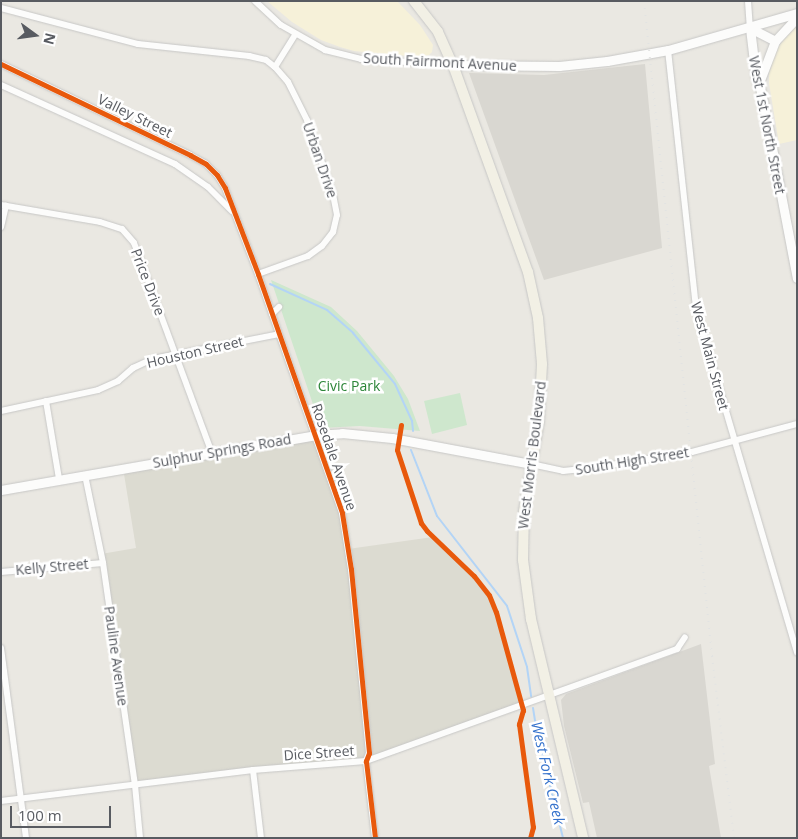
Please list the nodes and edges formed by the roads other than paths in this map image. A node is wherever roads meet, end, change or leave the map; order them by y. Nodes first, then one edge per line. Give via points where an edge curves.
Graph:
1 (255, 1) edge
2 (414, 1) edge
3 (748, 1) edge
4 (1, 8) edge
5 (797, 13) edge
6 (795, 19) edge
7 (750, 28) junction
8 (295, 35) junction
9 (774, 41) junction
10 (668, 50) junction
11 (1, 64) edge
12 (453, 65) junction
13 (275, 67) junction
14 (759, 82) junction
15 (1, 85) edge
16 (4, 205) edge
17 (234, 214) junction
18 (1, 227) edge
19 (795, 268) edge
20 (258, 274) junction
21 (797, 278) edge
22 (279, 307) dead end
23 (272, 314) junction
24 (279, 334) junction
25 (175, 355) junction
26 (46, 401) junction
27 (1, 411) edge
28 (797, 424) edge
29 (316, 435) junction
30 (733, 442) junction
31 (212, 453) junction
32 (531, 464) junction
33 (85, 475) junction
34 (58, 479) junction
35 (1, 490) edge
36 (103, 563) junction
37 (1, 572) edge
38 (685, 637) dead end
39 (1, 648) edge
40 (797, 652) edge
41 (550, 696) junction
42 (366, 761) junction
43 (253, 770) junction
44 (135, 785) junction
45 (22, 799) junction
46 (1, 801) edge
47 (26, 838) edge
48 (140, 838) edge
49 (261, 838) edge
50 (376, 838) edge
51 (583, 838) edge

1 - 8 street, South Fairmont Avenue
2 - 12 main road, West Morris Boulevard via 438,32
3 - 7 street, West 1st North Street
4 - 13 street via 138,44 249,56 266,60
5 - 7 street, South Fairmont Avenue
6 - 9 street
7 - 9 street
7 - 10 street, South Fairmont Avenue
7 - 14 street, West 1st North Street
8 - 12 street, South Fairmont Avenue via 325,50 361,58
8 - 13 street
9 - 14 street
10 - 12 street, South Fairmont Avenue via 559,66
10 - 30 street, West Main Street via 696,309
11 - 17 street, Valley Street via 206,164 225,188
12 - 32 main road, West Morris Boulevard via 528,272 538,318 542,364 539,421
13 - 20 street, Urban Drive via 288,82 307,120 333,194 337,215 333,232 322,246 308,256
14 - 19 street, West 1st North Street
15 - 17 street, Valley Street via 175,164 208,187
16 - 18 street
16 - 25 street, Price Drive via 122,229 134,243
17 - 20 street, Rosedale Avenue
19 - 21 street, West 1st North Street
20 - 23 street, Rosedale Avenue
22 - 23 street
23 - 24 street, Rosedale Avenue
24 - 25 street, Houston Street
24 - 29 street, Rosedale Avenue
25 - 26 street, Houston Street via 132,368 118,381 98,390
25 - 31 street, Price Drive
26 - 27 street, Houston Street
26 - 34 street
28 - 30 street, South High Street
29 - 31 street, Sulphur Springs Road
29 - 32 street, Sulphur Springs Road via 366,434
29 - 42 street, Rosedale Avenue via 342,513 351,569 369,752
30 - 32 street, South High Street via 592,468 564,471
30 - 40 street, West Main Street
31 - 33 street, Sulphur Springs Road
32 - 41 main road, West Morris Boulevard via 524,511 523,560 530,610
33 - 34 street, Sulphur Springs Road
33 - 36 street, Pauline Avenue
34 - 35 street, Sulphur Springs Road
36 - 37 street, Kelly Street
36 - 44 street, Pauline Avenue
38 - 41 street, Dice Street via 677,649
39 - 45 street
41 - 42 street, Dice Street
41 - 51 main road, West Morris Boulevard
42 - 43 street, Dice Street
42 - 50 street, Rosedale Avenue
43 - 44 street, Dice Street
43 - 49 street
44 - 45 street, Dice Street
44 - 48 street, Pauline Avenue
45 - 46 street, Dice Street
45 - 47 street

